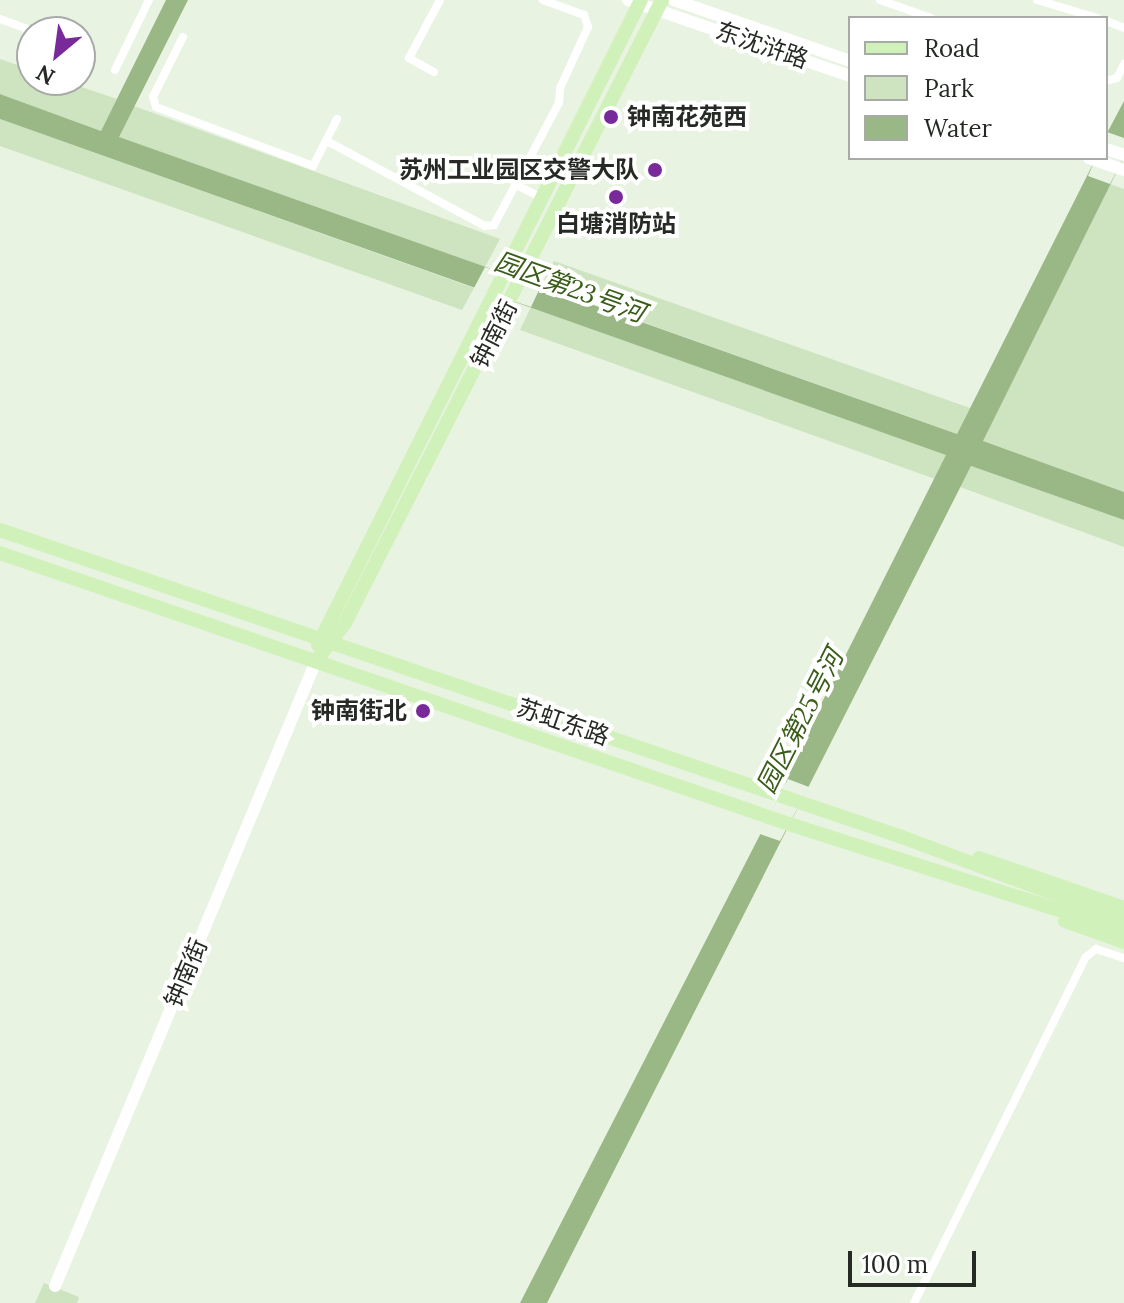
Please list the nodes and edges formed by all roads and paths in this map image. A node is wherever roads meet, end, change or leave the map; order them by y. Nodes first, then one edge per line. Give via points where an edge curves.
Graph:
1 (149, 0) edge
2 (440, 0) edge
3 (543, 0) edge
4 (674, 0) edge
5 (880, 0) edge
6 (1037, 0) edge
7 (636, 1) edge
8 (660, 5) edge
9 (925, 16) edge
10 (1090, 16) edge
11 (183, 37) dead end
12 (848, 60) edge
13 (1124, 64) edge
14 (115, 70) dead end
15 (434, 72) dead end
16 (848, 75) edge
17 (1108, 80) edge
18 (337, 119) dead end
19 (327, 141) junction
20 (1098, 160) edge
21 (1122, 164) edge
22 (518, 186) junction
23 (541, 197) junction
24 (0, 530) edge
25 (0, 553) edge
26 (318, 638) junction
27 (334, 643) junction
28 (316, 661) junction
29 (902, 837) junction
30 (1006, 896) junction
31 (1124, 908) edge
32 (1124, 920) edge
33 (1124, 931) edge
34 (1124, 942) edge
35 (1124, 958) edge
36 (55, 1286) dead end
37 (914, 1303) edge

1 - 14 street
2 - 15 street via 409,58
3 - 22 street via 584,15 588,27 560,88 559,103
4 - 12 street, 东沈浒路
5 - 9 street
6 - 10 street
7 - 8 street, 东沈浒路
7 - 23 main road, 钟南街
8 - 16 street, 东沈浒路
8 - 27 main road, 钟南街
11 - 19 street via 153,97 156,107 313,166
13 - 17 street via 1117,78
18 - 19 street
19 - 22 street via 485,226 497,222
20 - 21 street
22 - 23 street
23 - 26 main road, 钟南街
24 - 26 main road, 苏虹东路
25 - 28 main road, 苏虹东路
26 - 27 main road, 苏虹东路
26 - 28 main road, 钟南街
27 - 28 main road, 钟南街
27 - 29 main road, 苏虹东路
28 - 30 main road, 苏虹东路
28 - 36 street, 钟南街
29 - 31 main road
29 - 32 main road, 苏虹东路
30 - 33 main road, 苏虹东路
30 - 34 main road via 1027,909
35 - 37 street via 1096,949 1086,957

